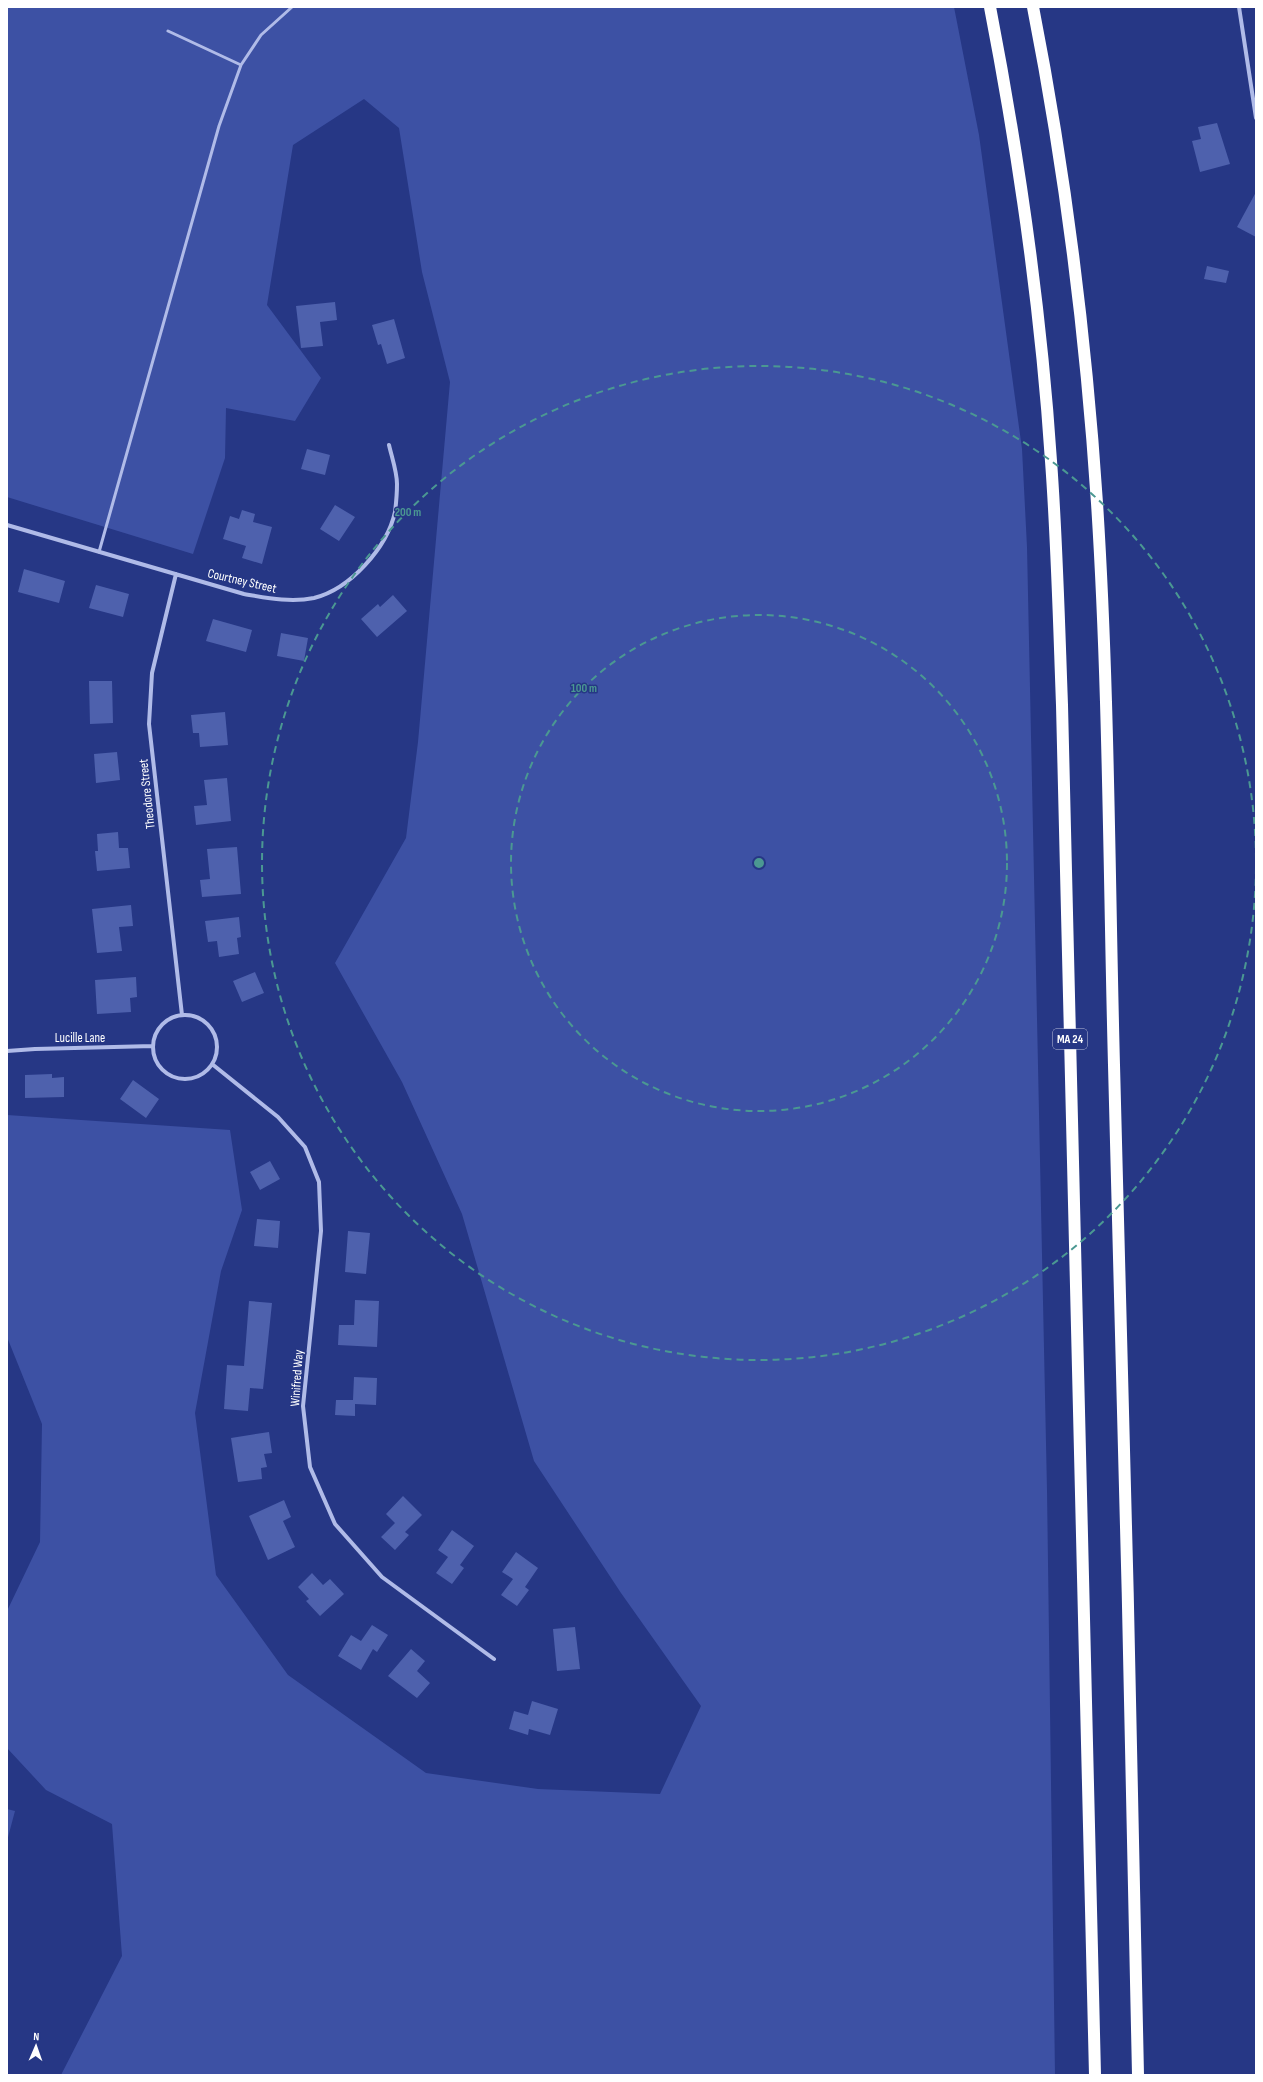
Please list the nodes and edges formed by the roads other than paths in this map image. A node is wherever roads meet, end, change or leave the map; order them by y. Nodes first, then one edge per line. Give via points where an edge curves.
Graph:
1 (292, 7) edge
2 (990, 7) edge
3 (1033, 7) edge
4 (1239, 7) edge
5 (168, 31) dead end
6 (241, 65) junction
7 (1256, 118) edge
8 (389, 445) dead end
9 (7, 525) edge
10 (98, 552) junction
11 (176, 574) junction
12 (182, 1015) junction
13 (153, 1046) junction
14 (7, 1051) edge
15 (212, 1064) junction
16 (494, 1659) dead end
17 (1095, 2075) edge
18 (1138, 2075) edge

1 - 6 lane via 261,35
2 - 17 highway, MA 24 via 1026,219 1046,401 1055,522
3 - 18 highway via 1074,262 1098,511
4 - 7 street
5 - 6 lane
6 - 10 lane via 219,126
8 - 11 street, Courtney Street via 397,483 395,512 386,534 366,564 345,584 314,598 278,600 244,594
9 - 10 street, Courtney Street
10 - 11 street, Courtney Street
11 - 12 street, Theodore Street via 152,673 149,724
12 - 13 street via 161,1025
12 - 15 street via 199,1018 212,1030 217,1047
13 - 14 street, Lucille Lane via 35,1048
13 - 15 street via 161,1068 175,1077 199,1075
15 - 16 street, Winifred Way via 278,1117 305,1147 319,1182 321,1230 303,1406 310,1467 335,1524 382,1577

